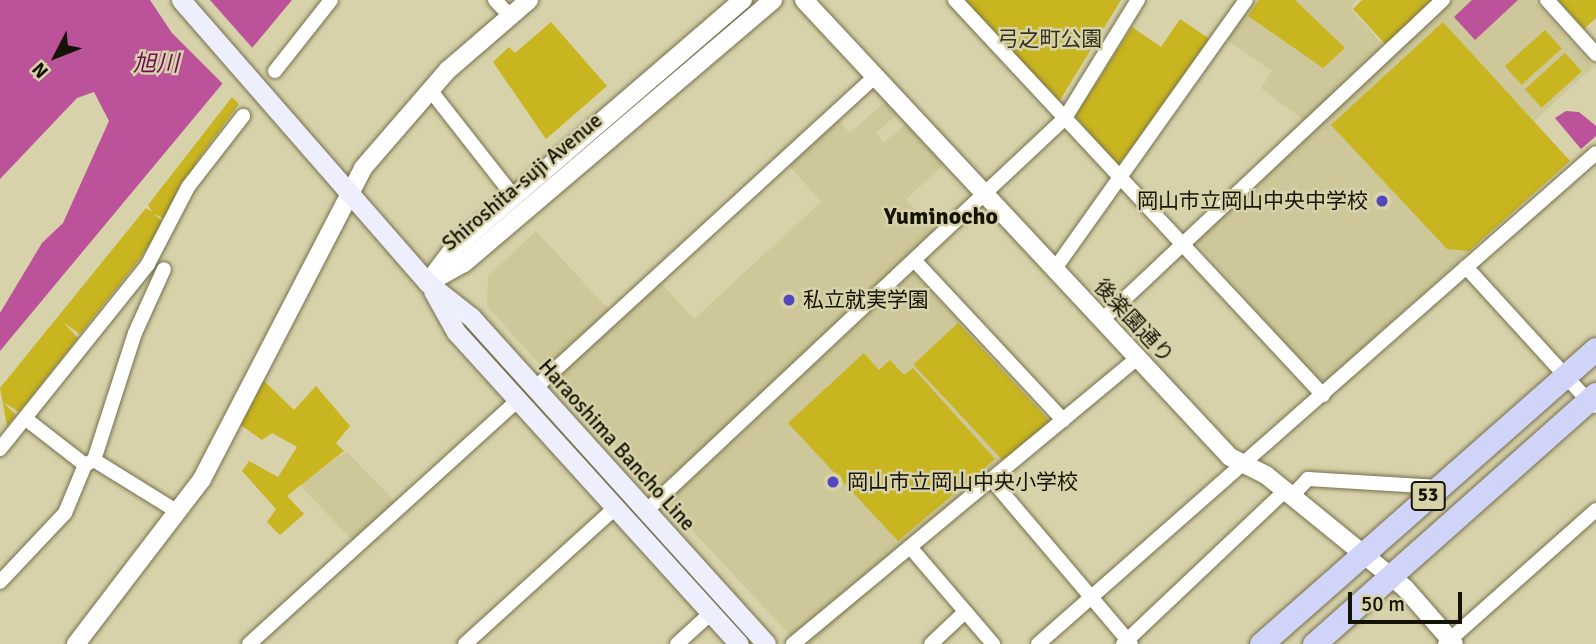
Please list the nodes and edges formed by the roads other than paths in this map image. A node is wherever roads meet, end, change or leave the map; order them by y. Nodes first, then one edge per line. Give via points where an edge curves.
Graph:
1 (181, 0) edge
2 (331, 0) edge
3 (495, 0) edge
4 (528, 0) edge
5 (743, 0) edge
6 (773, 0) edge
7 (804, 0) edge
8 (955, 0) edge
9 (1138, 0) edge
10 (1245, 0) edge
11 (1443, 0) edge
12 (1547, 0) edge
13 (510, 16) junction
14 (1596, 54) edge
15 (275, 71) dead end
16 (876, 76) junction
17 (431, 91) junction
18 (243, 116) dead end
19 (1065, 118) junction
20 (1596, 153) edge
21 (1121, 177) junction
22 (984, 193) junction
23 (349, 194) junction
24 (514, 197) junction
25 (1182, 246) junction
26 (914, 260) junction
27 (1466, 267) junction
28 (164, 269) dead end
29 (1054, 270) junction
30 (428, 283) junction
31 (1102, 320) junction
32 (1596, 349) edge
33 (1137, 358) junction
34 (1565, 376) junction
35 (535, 388) junction
36 (1323, 395) junction
37 (518, 400) junction
38 (1593, 401) edge
39 (26, 419) junction
40 (1063, 420) junction
41 (0, 449) edge
42 (89, 463) junction
43 (1244, 464) junction
44 (991, 480) junction
45 (1439, 487) junction
46 (1288, 494) junction
47 (616, 507) junction
48 (1596, 510) edge
49 (646, 511) junction
50 (178, 512) junction
51 (910, 547) junction
52 (1360, 556) junction
53 (1389, 577) junction
54 (0, 582) edge
55 (1091, 598) junction
56 (965, 612) junction
57 (711, 613) junction
58 (471, 642) edge
59 (1450, 642) edge
60 (1127, 643) edge
61 (76, 644) edge
62 (249, 644) edge
63 (677, 644) edge
64 (739, 644) edge
65 (766, 644) edge
66 (793, 644) edge
67 (931, 644) edge
68 (993, 644) edge
69 (1038, 644) edge
70 (1261, 644) edge
71 (1314, 644) edge

1 - 23 main road, Haraoshima Bancho Line
2 - 15 street
3 - 13 street
4 - 13 street
5 - 24 street, Shiroshita-suji Avenue
6 - 30 street, Shiroshita-suji Avenue via 464,263
7 - 16 street, 後楽園通り
8 - 19 street
9 - 19 street
10 - 21 street
11 - 25 street
12 - 14 street
13 - 17 street
16 - 22 street, 後楽園通り
16 - 35 street
17 - 23 street via 363,168
17 - 24 street
18 - 39 street via 188,187 148,264
19 - 21 street
19 - 22 street
20 - 27 street
21 - 25 street
21 - 29 street
22 - 26 street
22 - 29 street, 後楽園通り
23 - 30 main road, Haraoshima Bancho Line
23 - 50 street via 202,479
24 - 30 street, Shiroshita-suji Avenue via 452,250
25 - 31 street
25 - 36 street
26 - 40 street
26 - 49 street
27 - 34 street
27 - 36 street
28 - 42 street via 135,333
29 - 31 street, 後楽園通り
30 - 35 main road, Haraoshima Bancho Line via 471,317
30 - 37 main road, Haraoshima Bancho Line via 456,332
31 - 33 street, 後楽園通り
32 - 34 highway, 53
33 - 40 street
33 - 43 street, 後楽園通り
34 - 38 street
34 - 45 highway, 53
35 - 49 main road, Haraoshima Bancho Line
36 - 43 street
37 - 47 main road, Haraoshima Bancho Line
37 - 62 street
38 - 53 highway, 53
39 - 41 street
39 - 42 street
40 - 44 street
42 - 50 street
42 - 54 street via 65,513
43 - 46 street, 後楽園通り
43 - 55 street
44 - 51 street
44 - 55 street
45 - 46 street via 1308,480
45 - 52 highway, 53
46 - 52 street, 後楽園通り
46 - 60 street
47 - 57 main road, Haraoshima Bancho Line
47 - 58 street
48 - 59 street
49 - 65 main road, Haraoshima Bancho Line
50 - 61 street
51 - 56 street
51 - 66 street
52 - 53 street, 後楽園通り
52 - 70 highway, 53
53 - 59 street, 後楽園通り
53 - 71 highway, 53
55 - 60 street
55 - 69 street
56 - 67 street
56 - 68 street
57 - 63 street
57 - 64 main road, Haraoshima Bancho Line

